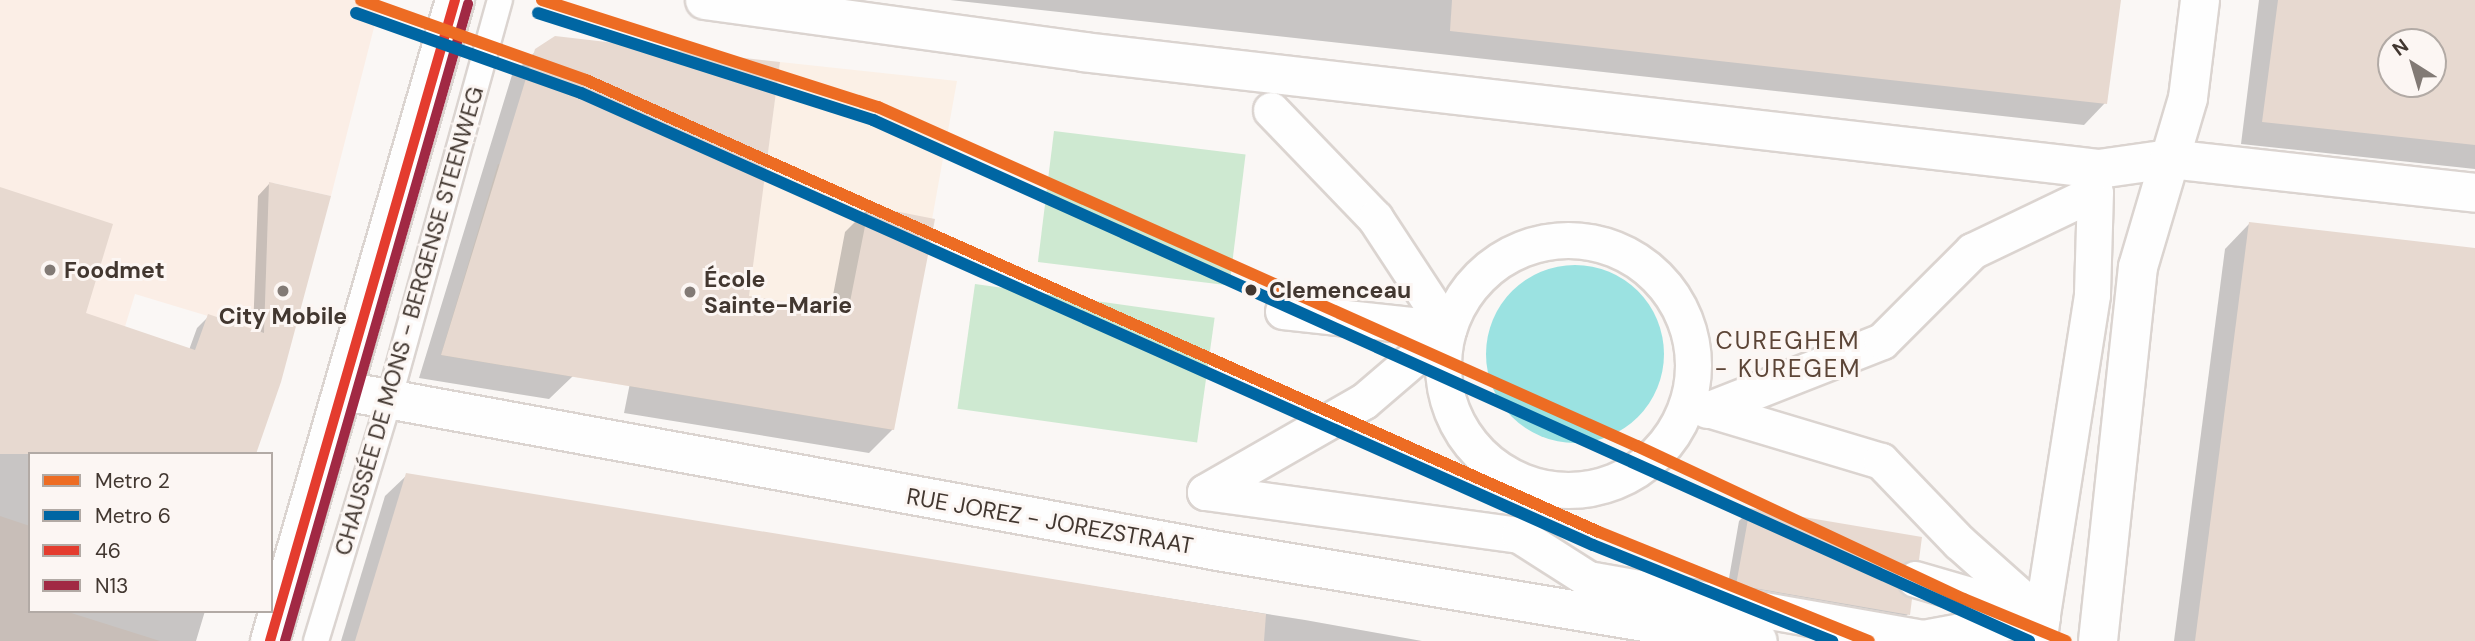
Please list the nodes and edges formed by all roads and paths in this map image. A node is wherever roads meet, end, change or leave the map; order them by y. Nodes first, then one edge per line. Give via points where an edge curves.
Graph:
1 (455, 0) edge
2 (500, 0) edge
3 (705, 0) edge
4 (2200, 0) edge
5 (1271, 110) dead end
6 (2169, 159) junction
7 (2475, 193) edge
8 (1283, 311) dead end
9 (1448, 329) junction
10 (344, 391) junction
11 (389, 400) junction
12 (1697, 405) junction
13 (1527, 483) junction
14 (1519, 535) junction
15 (1959, 542) junction
16 (2049, 625) edge
17 (270, 641) edge
18 (316, 641) edge
19 (1758, 641) edge
20 (2098, 641) edge

1 - 10 street, CHAUSSÉE DE MONS - BERGENSE STEENWEG via 384,237
2 - 11 lane, CHAUSSÉE DE MONS - BERGENSE STEENWEG
3 - 6 street via 1069,51 2099,169
4 - 6 street via 2188,98
5 - 9 street via 1375,218
6 - 7 street
6 - 20 street via 2138,267
8 - 9 street
9 - 12 street via 1472,284 1498,260 1529,246 1562,239 1597,242 1629,254 1657,275 1678,302 1690,333
9 - 13 street via 1443,380 1452,412 1469,442 1493,466
9 - 14 street via 1364,401 1205,492
10 - 11 street, RUE JOREZ - JOREZSTRAAT
10 - 17 street, CHAUSSÉE DE MONS - BERGENSE STEENWEG
11 - 18 lane, CHAUSSÉE DE MONS - BERGENSE STEENWEG
11 - 19 street, RUE JOREZ - JOREZSTRAAT via 1217,551
12 - 13 street via 1652,458 1624,478 1591,488 1556,490
12 - 15 street via 1881,461
12 - 16 street via 1882,341 1972,251 2095,192 2092,295
13 - 14 street
14 - 16 street via 1588,579 1923,638
15 - 16 street
15 - 16 street via 1915,579

